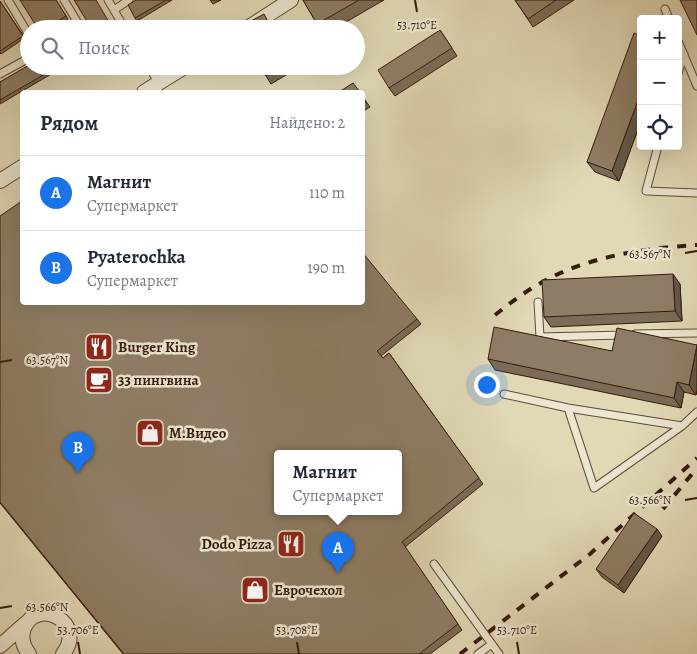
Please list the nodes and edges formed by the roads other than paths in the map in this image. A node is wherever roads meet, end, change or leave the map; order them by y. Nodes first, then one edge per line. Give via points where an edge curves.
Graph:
1 (8, 0) edge
2 (64, 0) edge
3 (108, 0) edge
4 (129, 0) edge
5 (291, 0) edge
6 (665, 9) dead end
7 (114, 10) junction
8 (667, 15) edge
9 (20, 20) edge
10 (75, 20) edge
11 (120, 20) edge
12 (260, 20) edge
13 (682, 50) edge
14 (684, 54) junction
15 (682, 60) edge
16 (20, 63) edge
17 (0, 73) edge
18 (153, 75) edge
19 (171, 75) edge
20 (158, 83) junction
21 (697, 86) edge
22 (147, 90) edge
23 (657, 150) edge
24 (20, 169) edge
25 (0, 181) edge
26 (697, 193) edge
27 (538, 302) dead end
28 (697, 333) edge
29 (504, 394) dead end
30 (568, 408) junction
31 (697, 412) edge
32 (682, 426) junction
33 (434, 564) dead end
34 (31, 619) junction
35 (492, 644) junction
36 (0, 646) edge
37 (29, 654) edge
38 (63, 654) edge
39 (478, 654) edge
40 (499, 654) edge

1 - 9 lane
2 - 10 lane
3 - 7 lane
4 - 7 lane
5 - 12 street
6 - 8 lane
7 - 11 lane
13 - 14 lane
14 - 15 lane
14 - 21 lane
16 - 17 lane
18 - 20 lane
19 - 20 street
20 - 22 street
23 - 26 lane via 646,190
24 - 25 street
27 - 28 lane via 540,337
29 - 30 lane
30 - 32 lane
30 - 32 lane via 594,488
31 - 32 lane
33 - 35 lane
34 - 36 street
34 - 37 street via 22,640
34 - 38 street via 45,614 65,623 70,638
35 - 39 lane
35 - 40 lane

